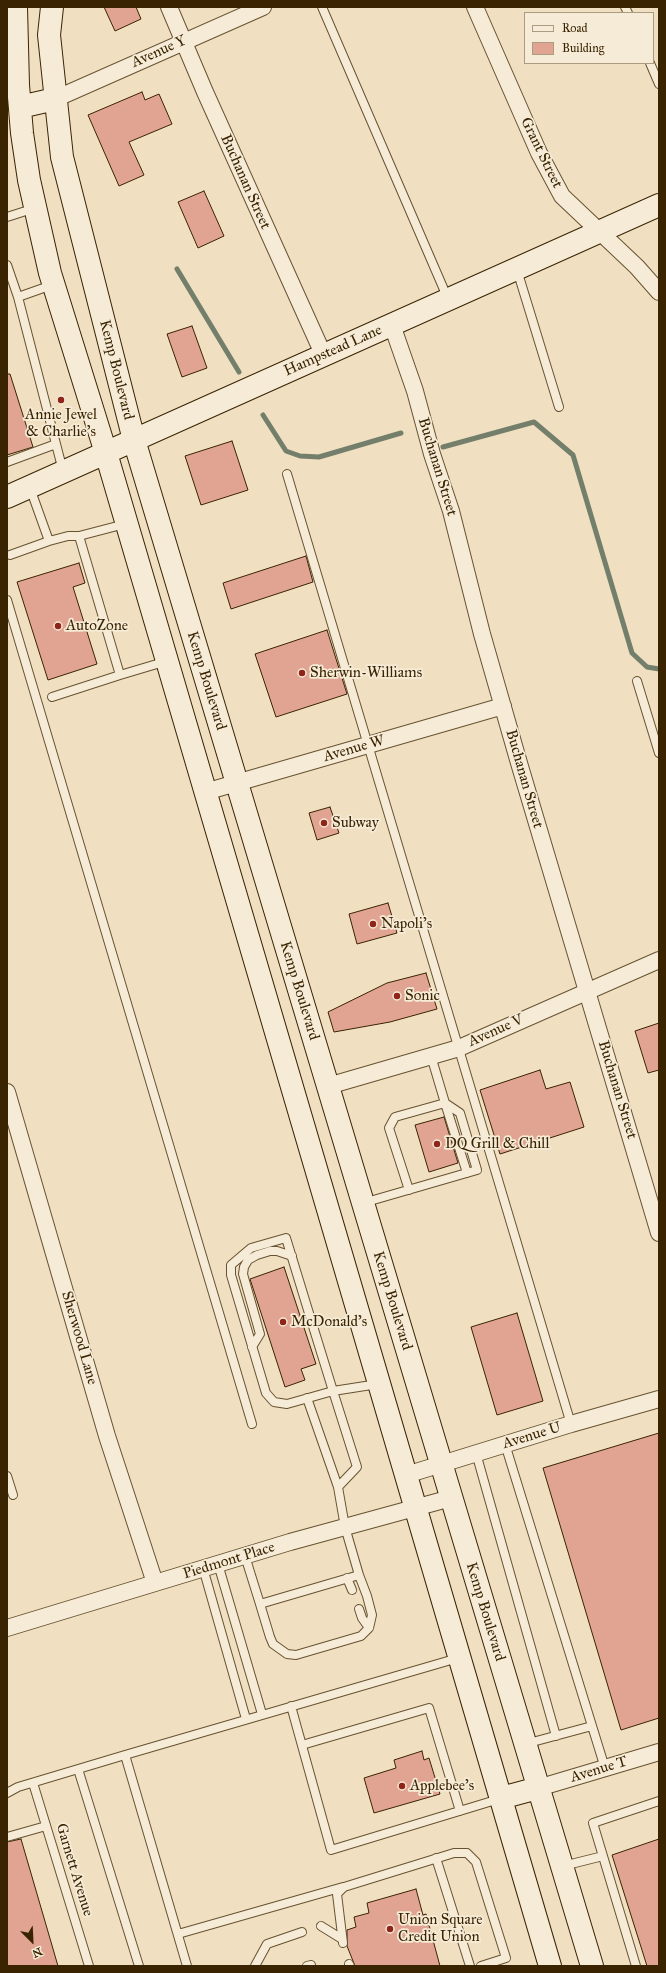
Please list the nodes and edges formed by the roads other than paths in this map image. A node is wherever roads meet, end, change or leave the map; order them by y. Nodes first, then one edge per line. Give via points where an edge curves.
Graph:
1 (16, 7) edge
2 (52, 7) edge
3 (169, 7) edge
4 (263, 7) edge
5 (322, 7) edge
6 (475, 7) edge
7 (184, 41) junction
8 (650, 64) edge
9 (659, 84) edge
10 (55, 99) junction
11 (20, 107) junction
12 (659, 205) edge
13 (35, 208) junction
14 (7, 217) edge
15 (600, 232) junction
16 (7, 265) edge
17 (517, 270) junction
18 (54, 284) junction
19 (659, 292) edge
20 (18, 297) junction
21 (448, 300) junction
22 (392, 325) junction
23 (324, 356) junction
24 (559, 407) dead end
25 (134, 440) junction
26 (56, 444) junction
27 (106, 453) junction
28 (7, 462) edge
29 (63, 472) junction
30 (287, 474) dead end
31 (29, 487) junction
32 (7, 497) edge
33 (125, 524) junction
34 (79, 536) junction
35 (48, 541) junction
36 (10, 555) dead end
37 (7, 600) edge
38 (167, 661) junction
39 (120, 675) junction
40 (637, 681) dead end
41 (52, 697) dead end
42 (503, 706) junction
43 (368, 745) junction
44 (659, 753) edge
45 (236, 783) junction
46 (205, 792) junction
47 (659, 960) edge
48 (587, 991) junction
49 (459, 1048) junction
50 (431, 1056) junction
51 (328, 1086) junction
52 (7, 1092) edge
53 (294, 1094) junction
54 (445, 1103) junction
55 (467, 1173) junction
56 (409, 1190) junction
57 (363, 1203) junction
58 (659, 1233) edge
59 (292, 1256) junction
60 (252, 1347) junction
61 (379, 1384) junction
62 (333, 1391) junction
63 (307, 1398) junction
64 (659, 1398) edge
65 (252, 1424) dead end
66 (571, 1424) junction
67 (505, 1444) junction
68 (476, 1453) junction
69 (441, 1464) junction
70 (406, 1475) junction
71 (7, 1476) edge
72 (338, 1487) junction
73 (13, 1495) dead end
74 (451, 1498) junction
75 (415, 1507) junction
76 (345, 1527) junction
77 (245, 1556) junction
78 (218, 1564) junction
79 (203, 1568) junction
80 (358, 1575) junction
81 (347, 1578) junction
82 (155, 1583) junction
83 (352, 1590) dead end
84 (260, 1604) junction
85 (358, 1609) dead end
86 (7, 1628) edge
87 (369, 1628) junction
88 (459, 1657) junction
89 (291, 1706) junction
90 (262, 1714) junction
91 (246, 1719) junction
92 (592, 1726) junction
93 (556, 1736) junction
94 (525, 1744) junction
95 (302, 1745) junction
96 (659, 1752) edge
97 (125, 1755) junction
98 (606, 1768) junction
99 (78, 1769) junction
100 (33, 1783) junction
101 (538, 1788) junction
102 (7, 1793) edge
103 (501, 1798) junction
104 (659, 1801) edge
105 (460, 1810) junction
106 (46, 1826) junction
107 (7, 1837) edge
108 (603, 1856) junction
109 (436, 1858) junction
110 (562, 1866) junction
111 (344, 1887) junction
112 (321, 1926) dead end
113 (302, 1932) dead end
114 (178, 1934) junction
115 (88, 1966) edge
116 (139, 1966) edge
117 (187, 1966) edge
118 (255, 1966) edge
119 (470, 1966) edge
120 (481, 1966) edge
121 (550, 1966) edge
122 (592, 1966) edge
123 (636, 1966) edge

1 - 11 main road
2 - 10 main road, Kemp Boulevard via 49,35
3 - 7 street, Buchanan Street
4 - 7 street, Avenue Y
5 - 21 lane
6 - 15 street, Grant Street via 550,176 562,196
7 - 10 street, Avenue Y
7 - 23 street, Buchanan Street
8 - 9 lane
10 - 11 main road
10 - 25 main road, Kemp Boulevard via 62,157
11 - 13 main road
12 - 15 main road, Hampstead Lane
13 - 14 lane
13 - 18 main road
15 - 17 main road, Hampstead Lane
15 - 19 street, Grant Street
16 - 20 lane
17 - 21 main road, Hampstead Lane
17 - 24 lane
18 - 20 lane
18 - 27 main road
20 - 26 lane
21 - 22 main road, Hampstead Lane
22 - 23 main road, Hampstead Lane
22 - 42 street, Buchanan Street via 451,511
23 - 25 main road, Hampstead Lane
25 - 27 main road, Hampstead Lane
25 - 45 main road, Kemp Boulevard
26 - 28 lane
26 - 29 lane
27 - 29 main road, Hampstead Lane
27 - 33 main road
29 - 31 main road, Hampstead Lane
30 - 43 lane
31 - 32 main road, Hampstead Lane
31 - 35 lane
33 - 34 lane
33 - 38 main road
34 - 35 lane
34 - 39 lane
35 - 36 lane
37 - 65 lane
38 - 39 lane
38 - 46 main road
39 - 41 lane
40 - 44 lane
42 - 43 street, Avenue W
42 - 48 street, Buchanan Street
43 - 45 street, Avenue W
43 - 49 lane
45 - 46 street, Avenue W
45 - 51 main road, Kemp Boulevard
46 - 53 main road
47 - 48 street, Avenue V
48 - 49 street, Avenue V
48 - 58 street, Buchanan Street
49 - 50 street, Avenue V
49 - 66 lane
50 - 51 street, Avenue V
50 - 54 lane
51 - 53 main road
51 - 57 main road, Kemp Boulevard
52 - 82 street, Sherwood Lane via 107,1436
53 - 61 main road
54 - 55 lane
54 - 55 lane via 460,1113 477,1170
54 - 56 lane via 395,1117 389,1128
55 - 56 lane
56 - 57 lane
57 - 69 main road, Kemp Boulevard
59 - 60 lane via 270,1251 248,1260 244,1267 243,1274 260,1334
59 - 60 lane via 286,1238 251,1248 231,1265 231,1275
59 - 62 lane
60 - 63 lane via 266,1394 274,1402 287,1404
61 - 62 lane
61 - 70 main road
62 - 63 lane
62 - 72 lane via 357,1467
63 - 72 lane
64 - 66 street, Avenue U
66 - 67 street, Avenue U
67 - 68 street, Avenue U
67 - 92 lane
68 - 69 street, Avenue U
68 - 93 lane
69 - 70 street, Avenue U
69 - 74 main road, Kemp Boulevard
70 - 75 main road
71 - 73 lane
72 - 76 lane
74 - 75 street, Piedmont Place
74 - 94 main road, Kemp Boulevard
75 - 76 street, Piedmont Place
75 - 88 main road
76 - 77 street, Piedmont Place
76 - 80 lane
77 - 78 street, Piedmont Place
77 - 84 lane
78 - 79 street, Piedmont Place
78 - 90 lane
79 - 82 street, Piedmont Place
79 - 91 lane
80 - 81 lane
80 - 87 lane via 372,1616
81 - 83 lane
81 - 84 lane
82 - 86 street, Piedmont Place
84 - 87 lane via 272,1640 287,1654 296,1655 361,1636
85 - 87 lane
88 - 89 lane
88 - 103 main road
89 - 90 lane
89 - 95 lane
90 - 91 lane
91 - 97 lane
92 - 93 lane
92 - 98 lane
93 - 94 lane
94 - 101 main road, Kemp Boulevard
95 - 105 lane via 429,1708
95 - 105 lane via 330,1850
96 - 98 street, Avenue T
97 - 99 lane
97 - 114 lane
98 - 101 street, Avenue T
99 - 100 lane
99 - 116 lane
100 - 102 lane
100 - 106 lane, Garnett Avenue
101 - 103 main road
101 - 110 main road, Kemp Boulevard
103 - 105 lane
103 - 121 main road
104 - 108 lane via 594,1823
106 - 107 lane
106 - 115 lane, Garnett Avenue
108 - 110 lane
108 - 123 lane
109 - 111 lane
109 - 119 lane
109 - 120 lane via 454,1853 467,1853 476,1862 506,1958
110 - 122 main road, Kemp Boulevard
111 - 112 lane via 337,1894 342,1920 342,1941
111 - 114 lane
113 - 118 lane via 267,1944
114 - 117 lane

